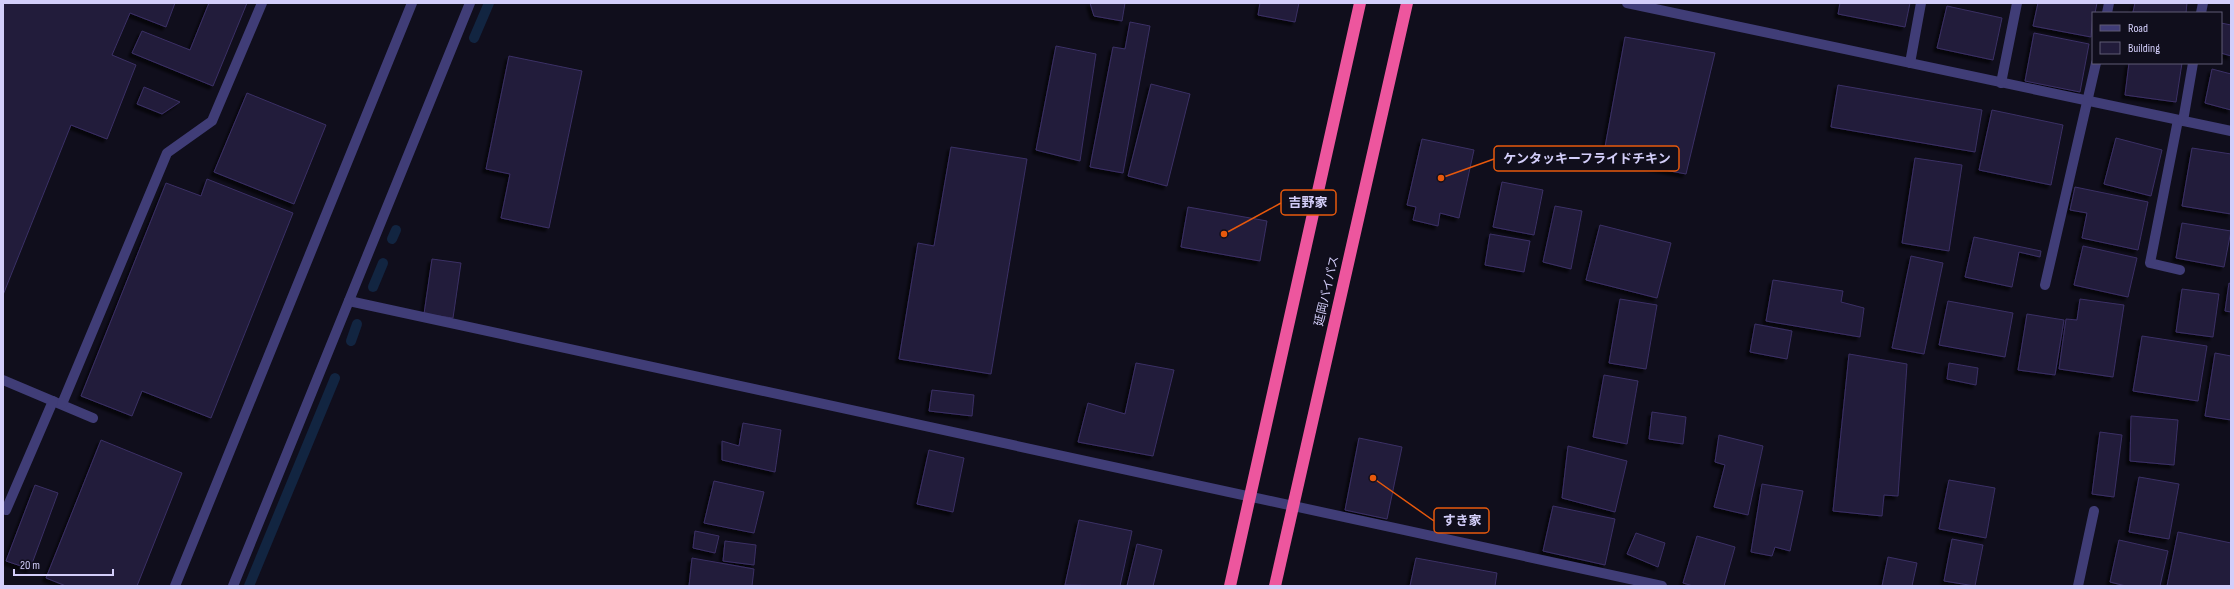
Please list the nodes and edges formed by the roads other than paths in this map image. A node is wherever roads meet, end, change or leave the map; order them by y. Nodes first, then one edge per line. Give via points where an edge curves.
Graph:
1 (262, 3) edge
2 (412, 3) edge
3 (470, 3) edge
4 (1360, 3) edge
5 (1407, 3) edge
6 (1627, 3) edge
7 (1921, 3) edge
8 (2017, 3) edge
9 (1910, 63) junction
10 (2096, 64) edge
11 (2193, 64) edge
12 (2001, 83) junction
13 (2087, 101) junction
14 (2180, 121) junction
15 (2231, 132) edge
16 (2180, 270) dead end
17 (2044, 285) dead end
18 (349, 301) junction
19 (3, 380) edge
20 (58, 403) junction
21 (93, 418) dead end
22 (1250, 496) junction
23 (1292, 506) junction
24 (3, 509) edge
25 (2094, 511) dead end
26 (175, 586) edge
27 (233, 586) edge
28 (1230, 586) edge
29 (1274, 586) edge
30 (1662, 586) edge
31 (2078, 586) edge

1 - 20 street via 212,121 167,153
2 - 26 street
3 - 18 street
4 - 22 highway
5 - 23 highway, 延岡バイパス
6 - 9 street
7 - 9 street
8 - 12 street
9 - 12 street
10 - 13 street
11 - 14 street
12 - 13 street
13 - 14 street
13 - 17 street
14 - 15 street
14 - 16 street via 2150,263
18 - 22 street
18 - 27 street
19 - 20 street
20 - 21 street
20 - 24 street via 6,510
22 - 23 street
22 - 28 highway
23 - 29 highway, 延岡バイパス
23 - 30 street
25 - 31 street

